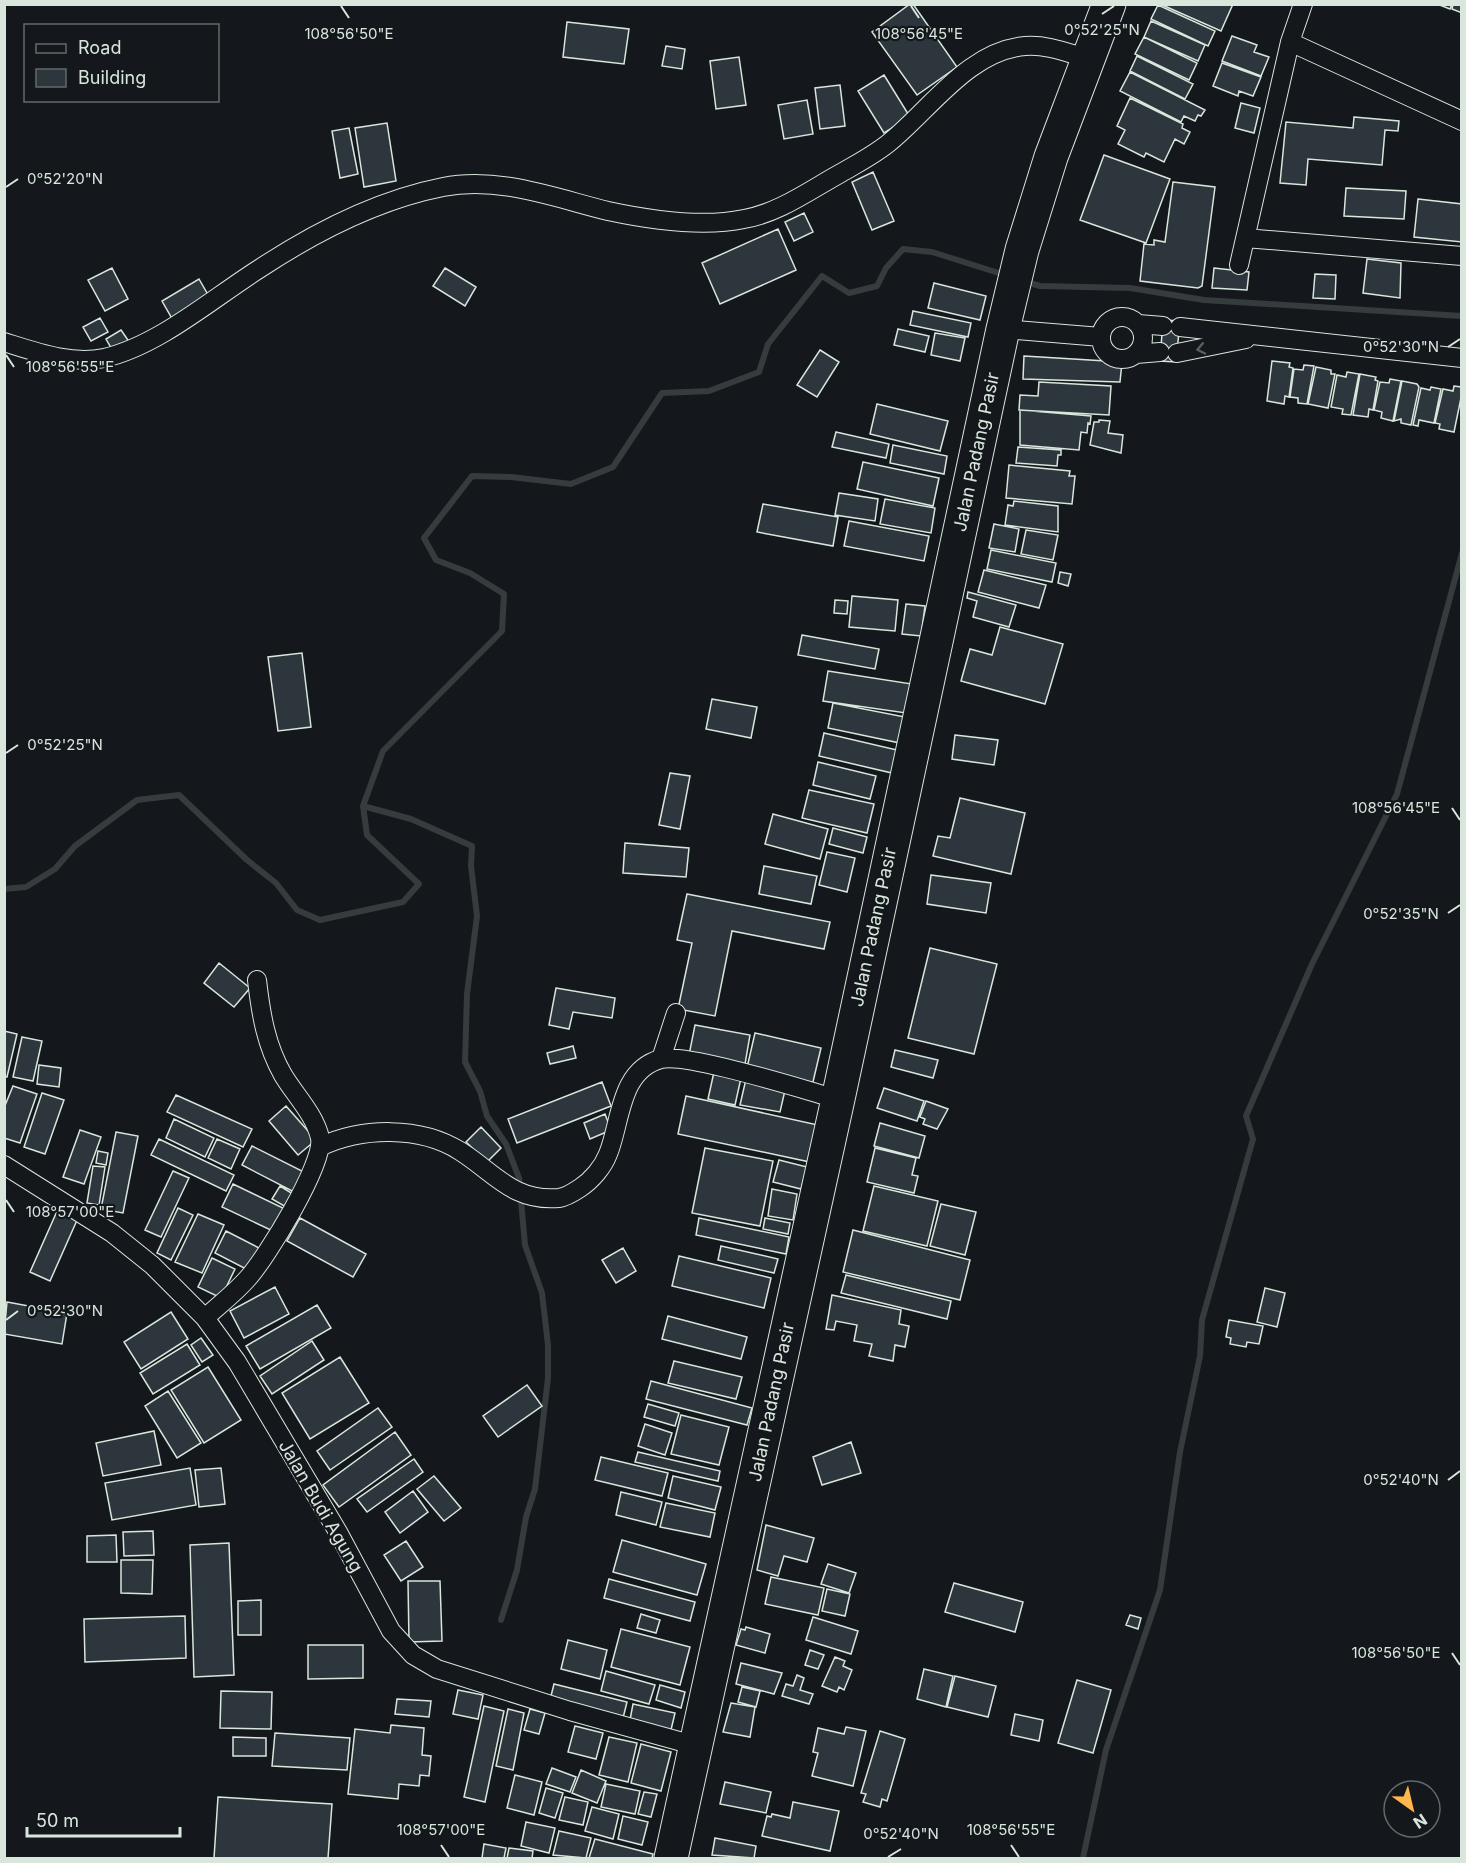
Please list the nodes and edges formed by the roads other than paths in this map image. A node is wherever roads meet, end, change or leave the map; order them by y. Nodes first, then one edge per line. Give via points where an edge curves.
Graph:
1 (1109, 4) edge
2 (1303, 4) edge
3 (1290, 42) junction
4 (1089, 58) junction
5 (1461, 121) edge
6 (1245, 238) junction
7 (1461, 256) edge
8 (1239, 265) dead end
9 (1005, 318) junction
10 (1138, 324) junction
11 (1266, 335) junction
12 (1101, 337) junction
13 (4, 342) edge
14 (1136, 354) junction
15 (1461, 358) edge
16 (258, 980) dead end
17 (676, 1013) dead end
18 (662, 1059) junction
19 (838, 1099) junction
20 (320, 1147) junction
21 (4, 1165) edge
22 (205, 1318) junction
23 (697, 1746) junction
24 (671, 1858) edge

1 - 4 highway, Jalan Padang Pasir
2 - 3 street
3 - 5 street
3 - 6 street
4 - 9 highway, Jalan Padang Pasir via 1051,157
4 - 13 street via 1026,45 999,51 968,70 874,154 770,212 745,219 674,220 608,211 532,190 478,185 443,187 369,210 307,238 186,320 104,358 60,357
6 - 7 street
6 - 8 street
9 - 12 street
9 - 19 highway, Jalan Padang Pasir
10 - 11 street
10 - 12 street via 1115,318 1108,322
10 - 14 street via 1143,342
11 -> 14 street via 1169,353
11 - 15 street
12 - 14 street via 1102,345 1113,357 1121,359
16 - 20 street via 261,1021 272,1053 314,1123
17 - 18 street
18 - 19 street via 743,1073
18 - 20 street via 631,1083 607,1157 592,1179 561,1198 522,1193 459,1150 416,1135 362,1135
19 - 23 highway, Jalan Padang Pasir
20 - 22 street via 307,1183 260,1262
21 - 22 street, Jalan Budi Agung via 112,1233 153,1265
22 - 23 street, Jalan Budi Agung via 237,1362 400,1643 436,1669
23 - 24 highway, Jalan Padang Pasir

